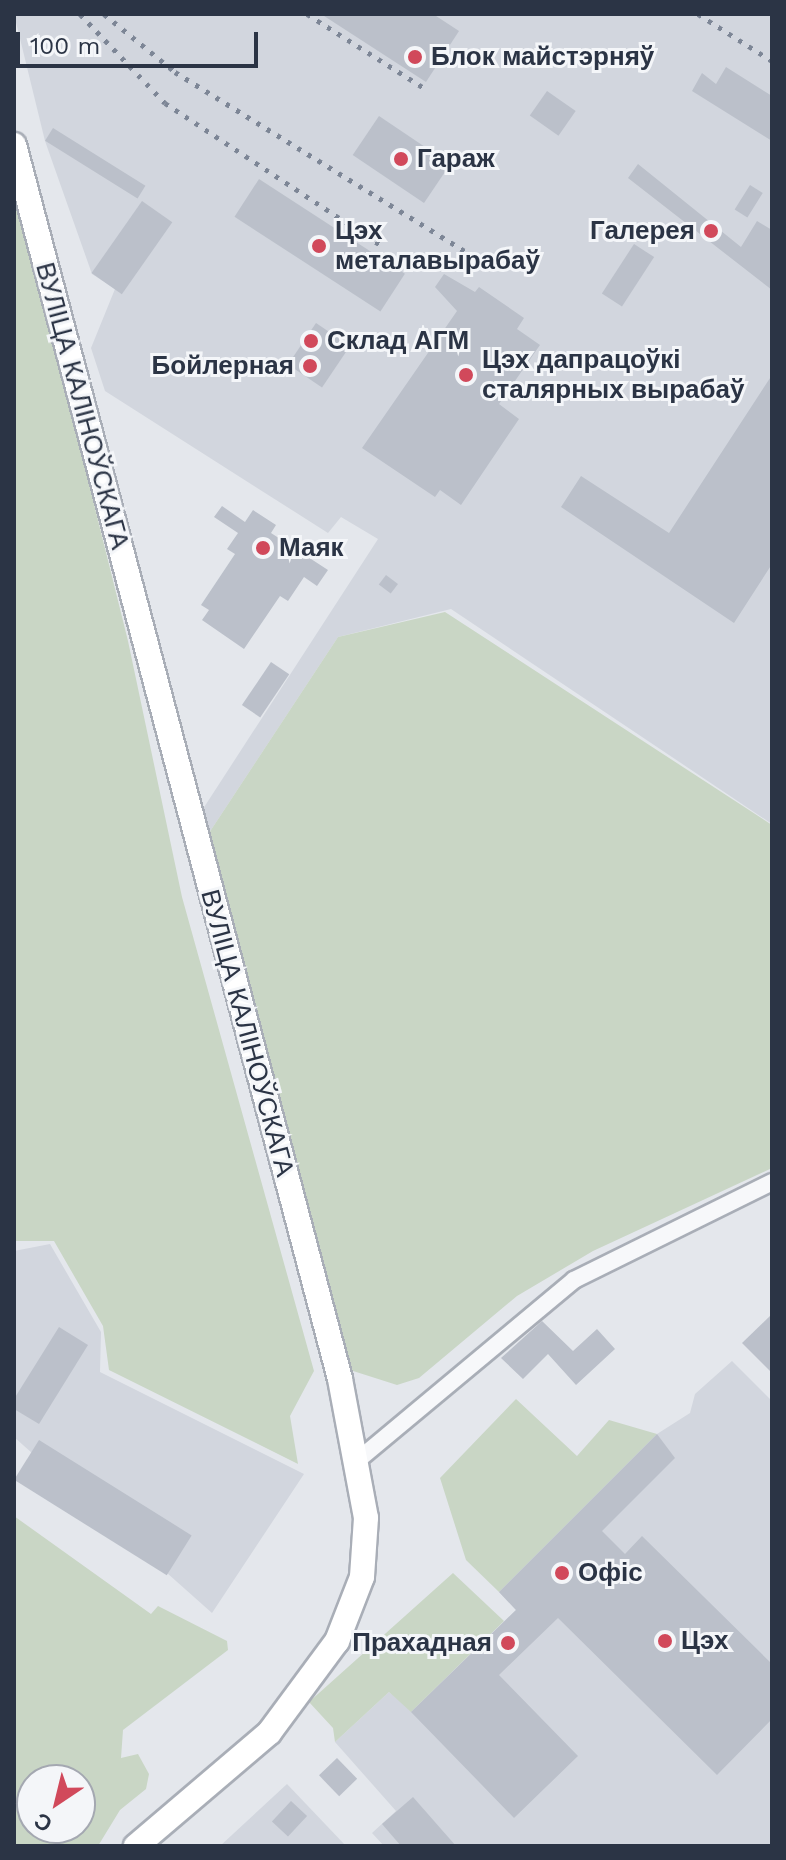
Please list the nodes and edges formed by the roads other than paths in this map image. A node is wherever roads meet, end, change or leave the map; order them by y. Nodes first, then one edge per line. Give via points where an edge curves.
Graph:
1 (14, 145) edge
2 (772, 1182) edge
3 (358, 1460) junction
4 (136, 1846) edge

1 - 3 street, ВУЛІЦА КАЛІНОЎСКАГА
2 - 3 street via 574,1280
3 - 4 street, ВУЛІЦА КАЛІНОЎСКАГА via 365,1552 337,1641 269,1733

